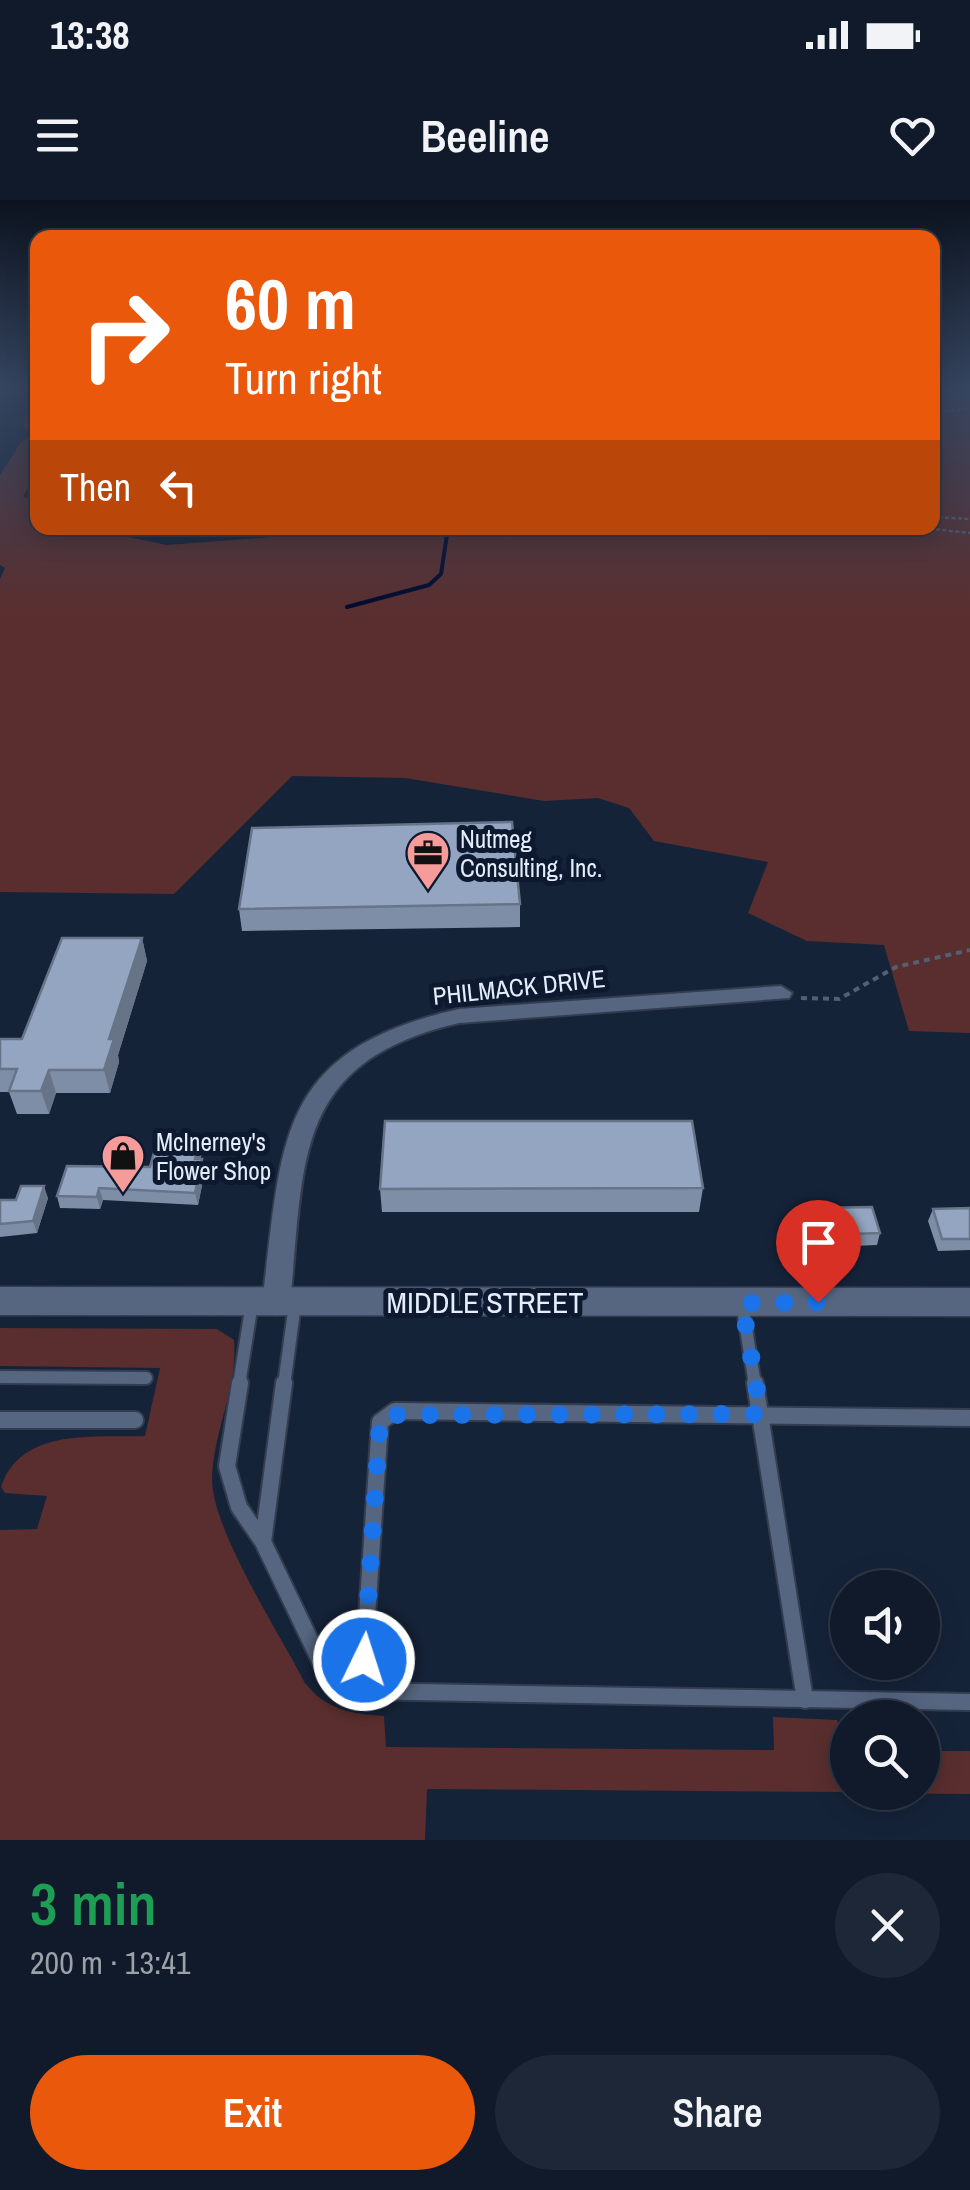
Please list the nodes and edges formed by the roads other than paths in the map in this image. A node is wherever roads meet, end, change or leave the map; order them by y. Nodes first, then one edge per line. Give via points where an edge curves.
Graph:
1 (782, 993) road end
2 (0, 1302) edge
3 (970, 1302) edge
4 (274, 1303) junction
5 (742, 1303) junction
6 (0, 1377) edge
7 (146, 1378) dead end
8 (761, 1414) junction
9 (970, 1418) edge
10 (0, 1420) edge
11 (135, 1420) dead end
12 (263, 1542) junction
13 (362, 1691) junction
14 (805, 1700) junction
15 (970, 1702) edge

1 - 4 street, PHILMACK DRIVE via 459,1016 376,1048 341,1072 310,1108
2 - 4 street, MIDDLE STREET
3 - 5 street, MIDDLE STREET
4 - 5 street, MIDDLE STREET
4 - 12 lane
4 - 12 lane via 227,1466 240,1508
5 - 8 lane
6 - 7 lane
8 - 9 lane
8 - 13 lane via 386,1415 380,1422
8 - 14 lane
10 - 11 lane
12 - 13 lane via 323,1667
13 - 14 lane
14 - 15 lane

